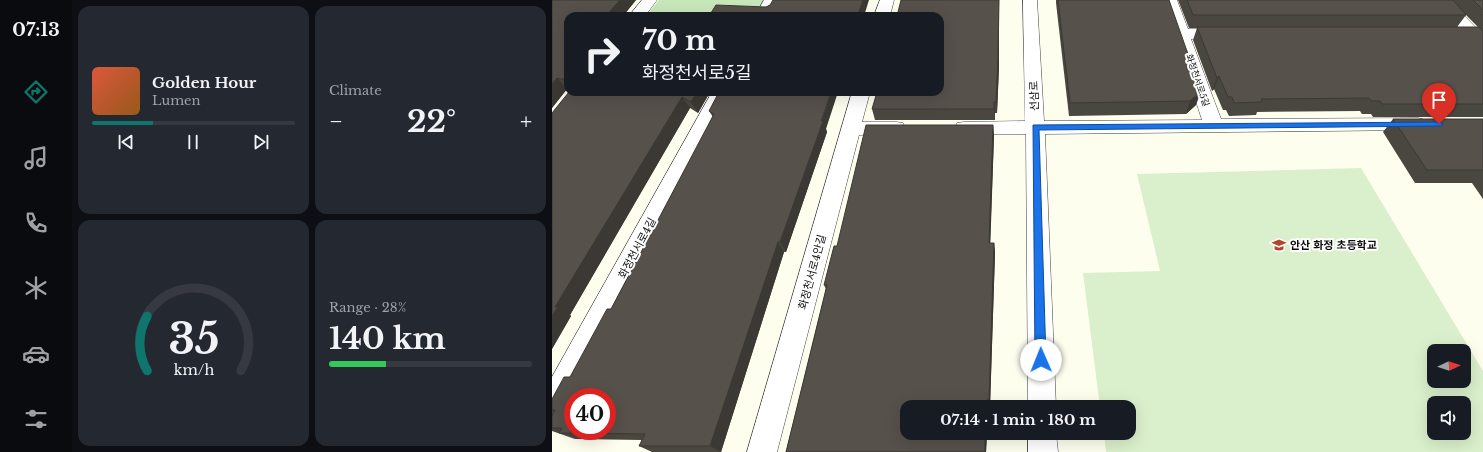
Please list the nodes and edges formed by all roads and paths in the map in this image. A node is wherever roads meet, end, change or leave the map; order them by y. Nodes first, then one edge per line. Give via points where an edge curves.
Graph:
1 (650, 0) edge
2 (771, 0) edge
3 (887, 0) edge
4 (1030, 0) edge
5 (1170, 0) edge
6 (1441, 0) edge
7 (640, 12) edge
8 (765, 12) edge
9 (883, 12) edge
10 (1182, 34) junction
11 (1237, 34) edge
12 (1451, 34) edge
13 (1479, 39) edge
14 (719, 96) edge
15 (860, 96) edge
16 (1437, 124) edge
17 (1214, 126) junction
18 (1035, 127) junction
19 (851, 128) junction
20 (913, 128) edge
21 (943, 128) edge
22 (1042, 400) edge
23 (552, 404) edge
24 (1042, 440) edge
25 (762, 452) edge
26 (1043, 452) edge

1 - 7 street
2 - 8 street
3 - 9 street
4 - 18 street, 선삼로
5 - 10 street, 화정천서로5길
6 - 13 street
10 - 11 street
10 - 17 street, 화정천서로5길
12 - 13 street
14 - 23 street, 화정천서로4길
15 - 19 street, 화정천서로4안길
16 - 17 street via 1323,131
17 - 18 street
18 - 21 street
18 - 22 street, 선삼로
19 - 20 street
19 - 25 street, 화정천서로4안길
24 - 26 street

